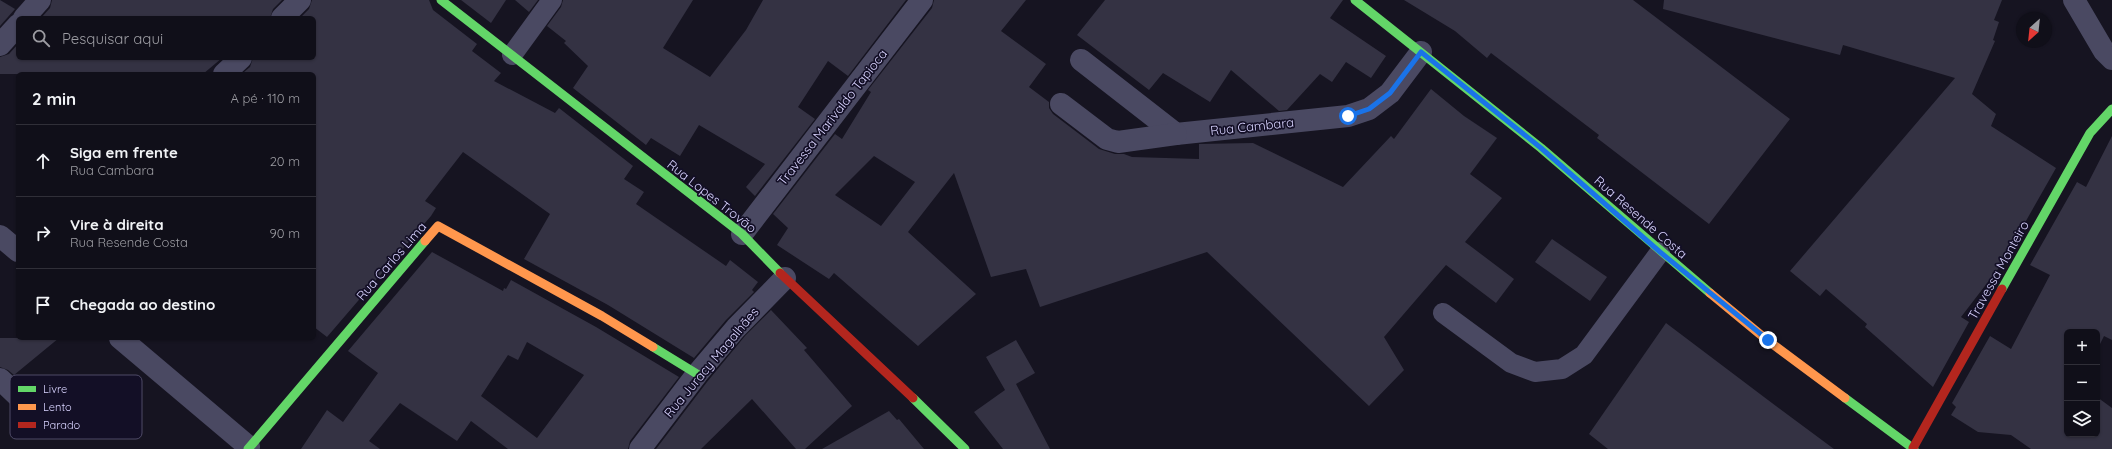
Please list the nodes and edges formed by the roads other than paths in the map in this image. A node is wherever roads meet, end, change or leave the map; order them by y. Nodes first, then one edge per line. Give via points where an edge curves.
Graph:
1 (40, 0) edge
2 (300, 0) edge
3 (441, 0) edge
4 (552, 0) edge
5 (922, 0) edge
6 (1355, 0) edge
7 (2074, 0) edge
8 (26, 16) edge
9 (284, 16) edge
10 (16, 27) edge
11 (0, 45) edge
12 (1421, 52) junction
13 (512, 55) junction
14 (2112, 59) edge
15 (239, 60) edge
16 (1081, 60) dead end
17 (226, 72) edge
18 (1061, 104) dead end
19 (2112, 109) edge
20 (1176, 134) junction
21 (742, 234) junction
22 (0, 236) edge
23 (16, 249) edge
24 (1660, 252) junction
25 (785, 278) junction
26 (1443, 313) dead end
27 (122, 340) edge
28 (697, 374) junction
29 (0, 380) edge
30 (10, 389) edge
31 (248, 448) edge
32 (640, 449) edge
33 (965, 449) edge
34 (1913, 449) edge

1 - 8 street
2 - 9 street
3 - 13 street, Rua Lopes Trovão
4 - 13 lane
5 - 21 street, Travessa Marivaldo Tapioca
6 - 12 street, Rua Resende Costa
7 - 14 street via 2104,51
10 - 11 street
12 - 20 street, Rua Cambara via 1390,93 1369,109 1348,116
12 - 24 street, Rua Resende Costa via 1541,148
13 - 21 street, Rua Lopes Trovão
15 - 17 street
16 - 20 street
18 - 20 street, Rua Cambara via 1107,139 1118,142
19 - 34 street, Travessa Monteiro via 2090,133
21 - 25 street, Rua Lopes Trovão
22 - 23 street
24 - 26 lane via 1584,355 1562,369 1535,372 1511,363
24 - 34 street, Rua Resende Costa via 1768,340
25 - 28 street, Rua Juracy Magalhães via 736,328
25 - 33 street, Rua Lopes Trovão via 883,368
27 - 31 street
28 - 31 street, Rua Carlos Lima via 602,316 438,226
28 - 32 street, Rua Juracy Magalhães
29 - 30 street

